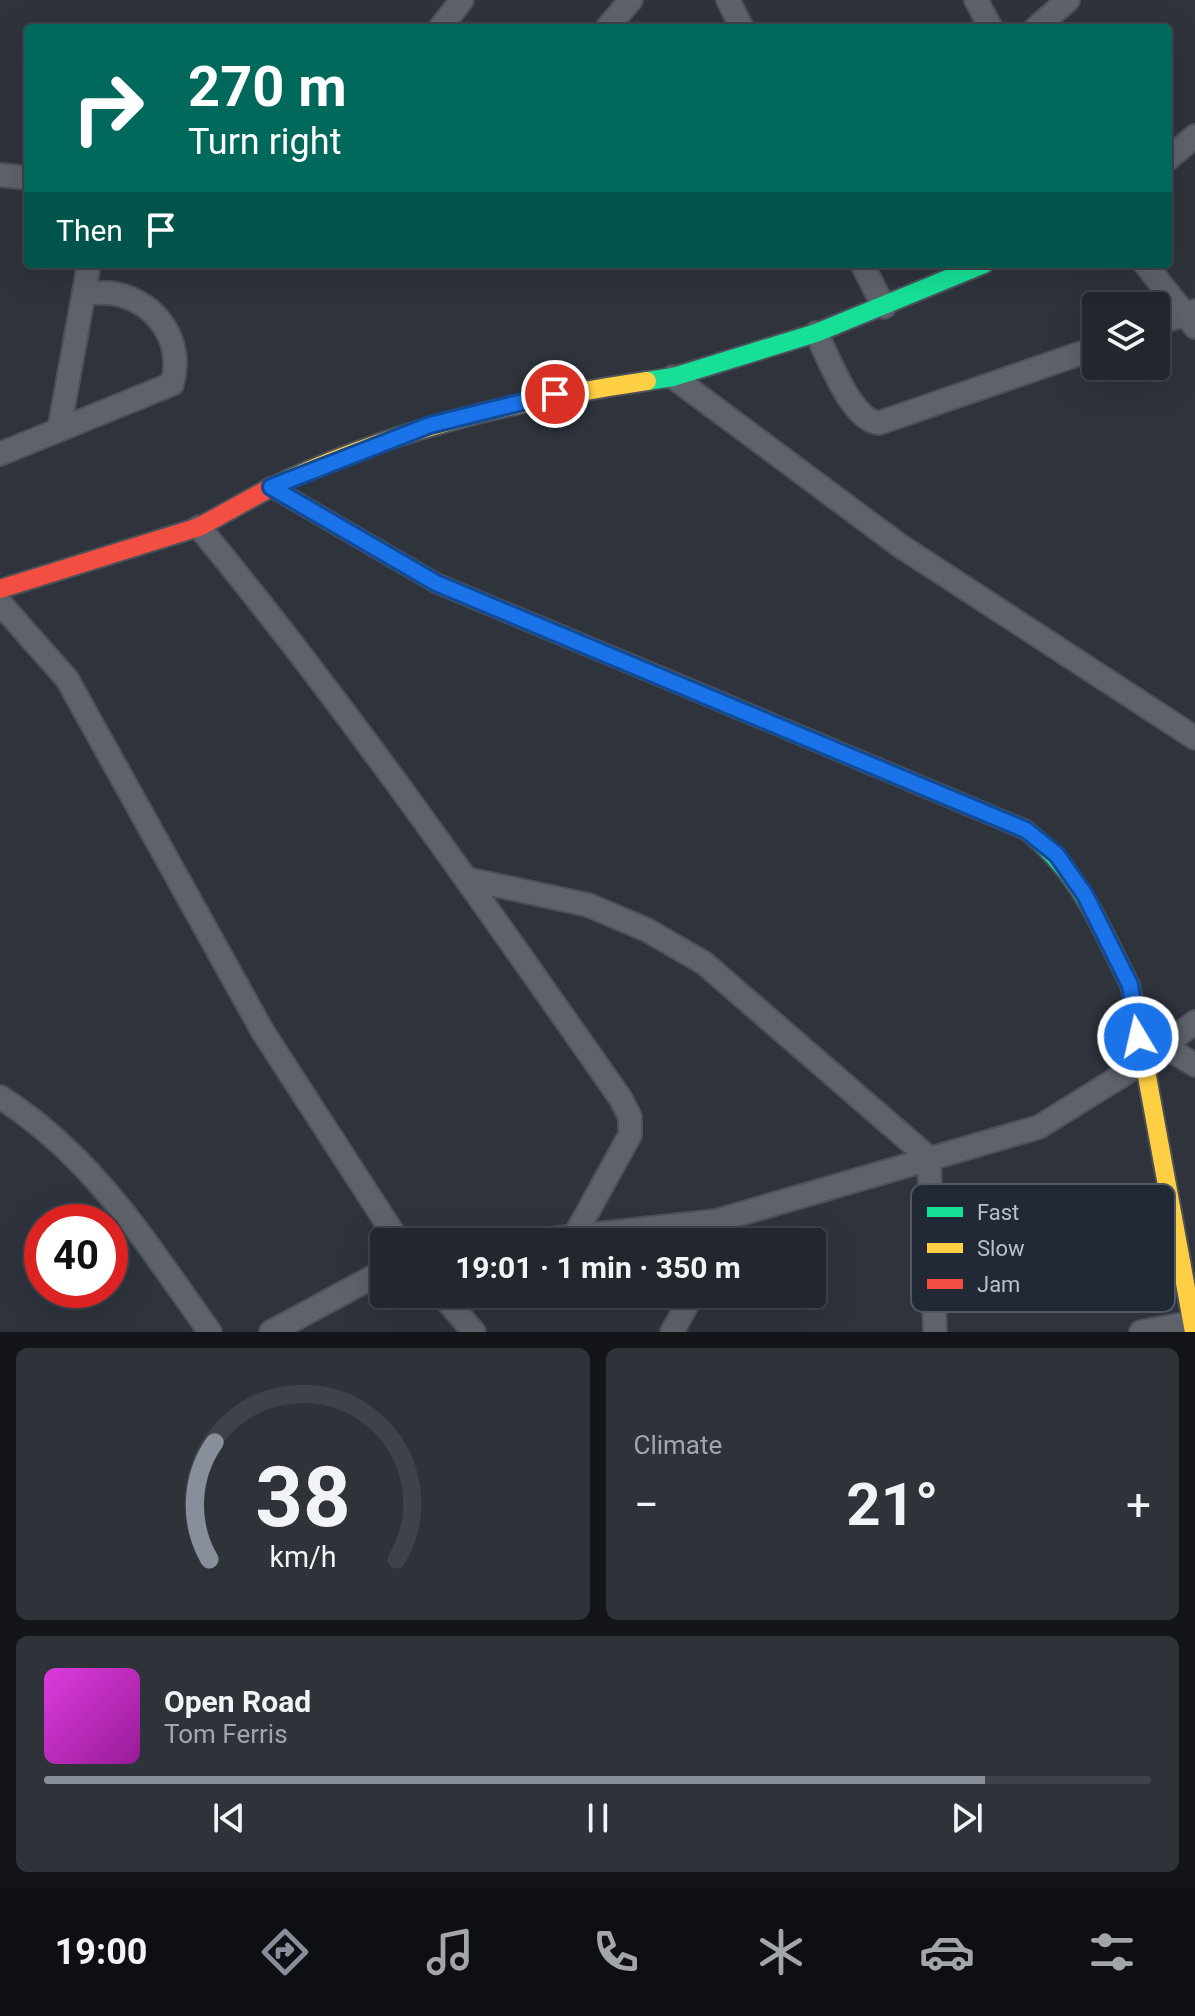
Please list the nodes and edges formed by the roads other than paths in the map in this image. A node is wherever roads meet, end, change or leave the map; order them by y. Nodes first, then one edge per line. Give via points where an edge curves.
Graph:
1 (462, 0) edge
2 (631, 0) edge
3 (728, 0) edge
4 (976, 0) edge
5 (1068, 0) edge
6 (443, 24) edge
7 (610, 24) edge
8 (740, 24) edge
9 (989, 24) edge
10 (1041, 24) edge
11 (1195, 136) edge
12 (1172, 156) edge
13 (0, 175) edge
14 (24, 178) edge
15 (88, 268) edge
16 (864, 268) edge
17 (975, 268) edge
18 (1148, 268) edge
19 (85, 293) junction
20 (884, 307) junction
21 (1191, 317) edge
22 (1170, 321) edge
23 (816, 333) junction
24 (1082, 353) edge
25 (673, 377) junction
26 (59, 430) junction
27 (0, 454) edge
28 (271, 487) junction
29 (199, 527) junction
30 (0, 589) edge
31 (0, 603) edge
32 (1195, 738) edge
33 (467, 879) junction
34 (1195, 1022) edge
35 (1166, 1047) junction
36 (1142, 1063) junction
37 (1195, 1065) edge
38 (0, 1097) edge
39 (929, 1158) junction
40 (930, 1184) edge
41 (1166, 1184) edge
42 (390, 1228) edge
43 (579, 1228) edge
44 (646, 1228) edge
45 (1175, 1229) edge
46 (370, 1279) edge
47 (453, 1308) edge
48 (685, 1308) edge
49 (934, 1312) edge
50 (1194, 1325) edge
51 (210, 1332) edge
52 (271, 1332) edge
53 (474, 1332) edge
54 (672, 1332) edge
55 (935, 1332) edge
56 (1141, 1332) edge

1 - 6 street
2 - 7 street
3 - 8 street
4 - 9 street
5 - 10 street
11 - 12 street
13 - 14 street
15 - 19 street
16 - 20 street
17 - 20 street
18 - 21 street
19 - 26 street
19 - 26 street via 118,295 151,311 171,336 179,362 172,384
20 - 23 street
21 - 22 street
23 - 24 street via 857,412 879,423
23 - 25 street
25 - 28 street via 555,394 430,425
25 - 32 street via 899,545
26 - 27 street
28 - 29 street
28 - 36 street via 436,583 1026,830 1057,855 1085,895 1130,985
29 - 30 street
29 - 33 street via 261,601
31 - 42 street via 67,679 263,1032
33 - 39 street via 588,905 647,930 704,963
33 - 43 street via 630,1117 630,1135
34 - 35 street
35 - 36 street
35 - 37 street
36 - 39 street via 1039,1127
36 - 41 street
38 - 51 street via 39,1122 102,1183
39 - 40 street
39 - 44 street via 716,1221
45 - 50 street
46 - 52 street
47 - 53 street
48 - 54 street
49 - 55 street
50 - 56 street

